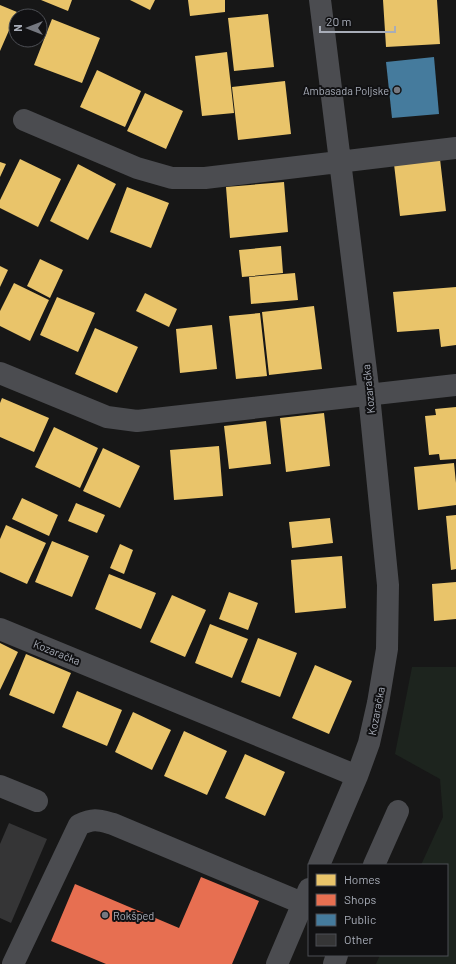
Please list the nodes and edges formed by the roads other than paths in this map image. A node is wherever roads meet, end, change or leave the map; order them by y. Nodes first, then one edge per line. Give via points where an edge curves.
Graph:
1 (320, 0) edge
2 (24, 120) dead end
3 (456, 148) edge
4 (341, 163) junction
5 (0, 373) edge
6 (456, 385) edge
7 (369, 395) junction
8 (0, 628) edge
9 (357, 776) junction
10 (0, 786) edge
11 (37, 801) dead end
12 (398, 811) dead end
13 (319, 864) edge
14 (374, 864) edge
15 (307, 900) edge
16 (13, 964) edge
17 (277, 964) edge

1 - 4 street, Kozaračka
2 - 4 street via 137,168 172,178 205,178
3 - 4 street
4 - 7 street, Kozaračka
5 - 7 street via 107,417 137,421
6 - 7 street
7 - 9 street, Kozaračka via 388,585 387,649 371,736
8 - 9 street, Kozaračka
9 - 13 street, Kozaračka
10 - 11 street
12 - 14 street
15 - 16 street via 113,824 89,820 79,825
15 - 17 street

